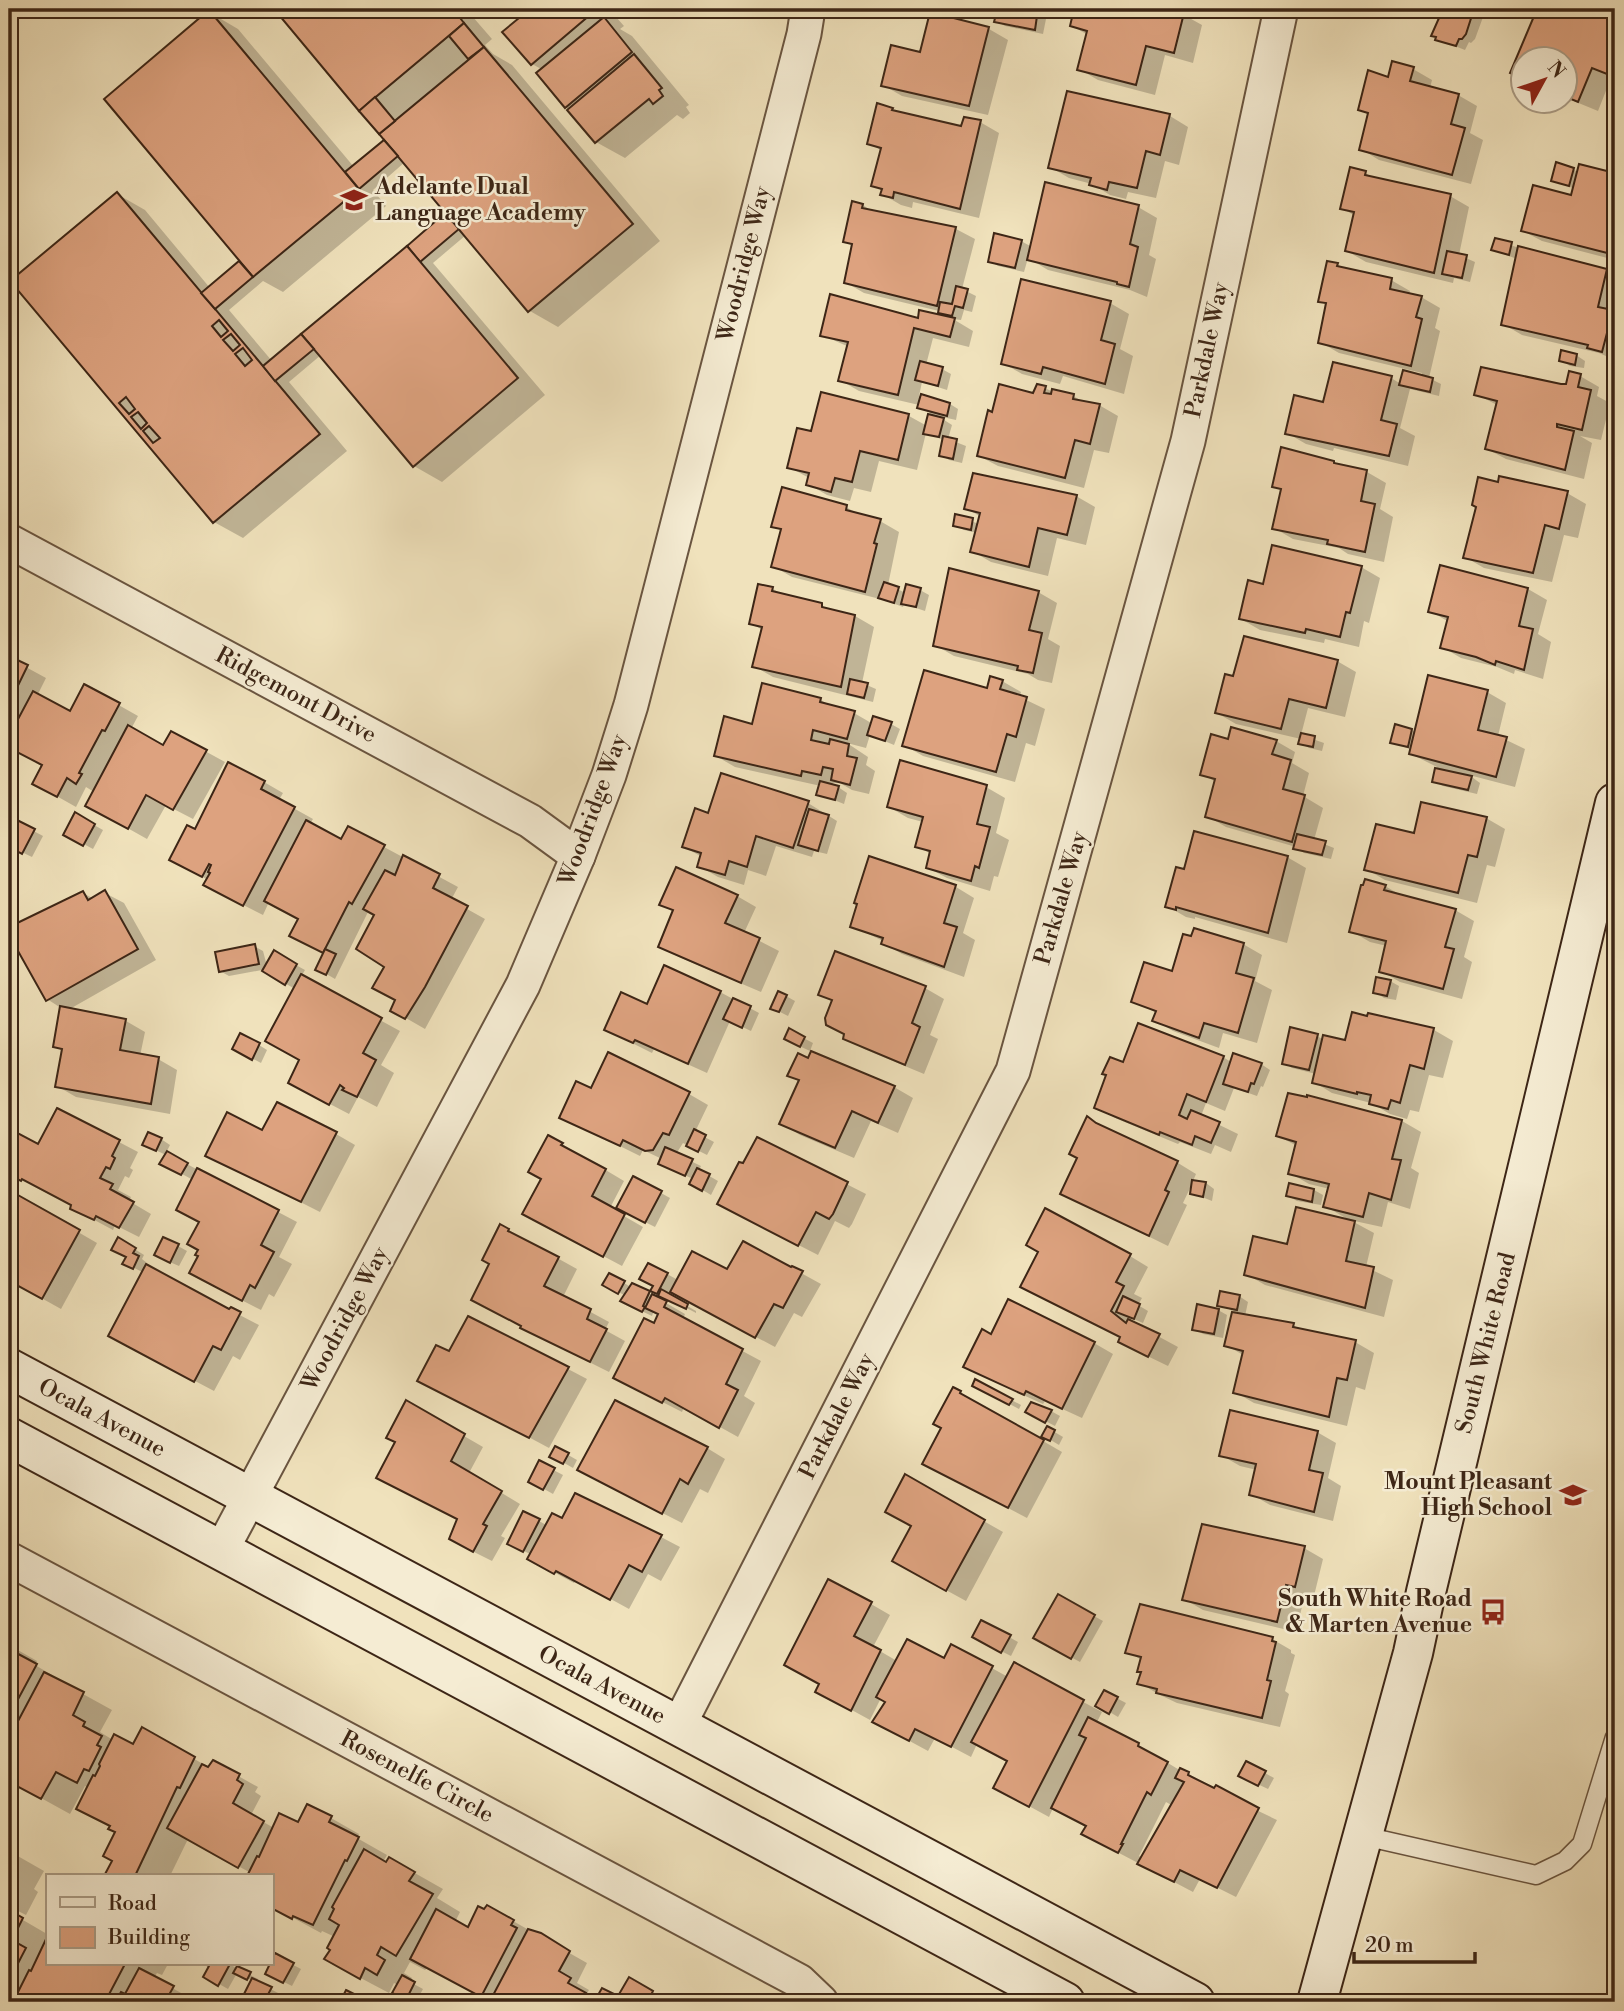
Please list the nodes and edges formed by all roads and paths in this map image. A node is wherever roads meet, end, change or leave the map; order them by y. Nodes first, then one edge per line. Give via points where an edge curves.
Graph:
1 (808, 9) edge
2 (1281, 9) edge
3 (9, 541) edge
4 (1615, 803) edge
5 (578, 856) junction
6 (9, 1368) edge
7 (9, 1437) edge
8 (250, 1496) junction
9 (221, 1551) junction
10 (9, 1559) edge
11 (678, 1727) junction
12 (1615, 1737) edge
13 (1364, 1836) junction
14 (821, 2002) edge
15 (1065, 2002) edge
16 (1195, 2002) edge
17 (1317, 2002) edge

1 - 5 street, Woodridge Way via 631,705
2 - 11 street, Parkdale Way via 1188,440 1013,1071
3 - 5 street, Ridgemont Drive via 530,821
4 - 13 street, South White Road via 1413,1653
5 - 8 street, Woodridge Way via 523,985
6 - 8 street, Ocala Avenue
7 - 9 street
8 - 9 street, Woodridge Way
8 - 11 street, Ocala Avenue
9 - 15 street
10 - 14 street, Rosenelfe Circle via 799,1981
11 - 16 street, Ocala Avenue
12 - 13 lane via 1582,1844 1565,1861 1536,1875
13 - 17 street, South White Road

